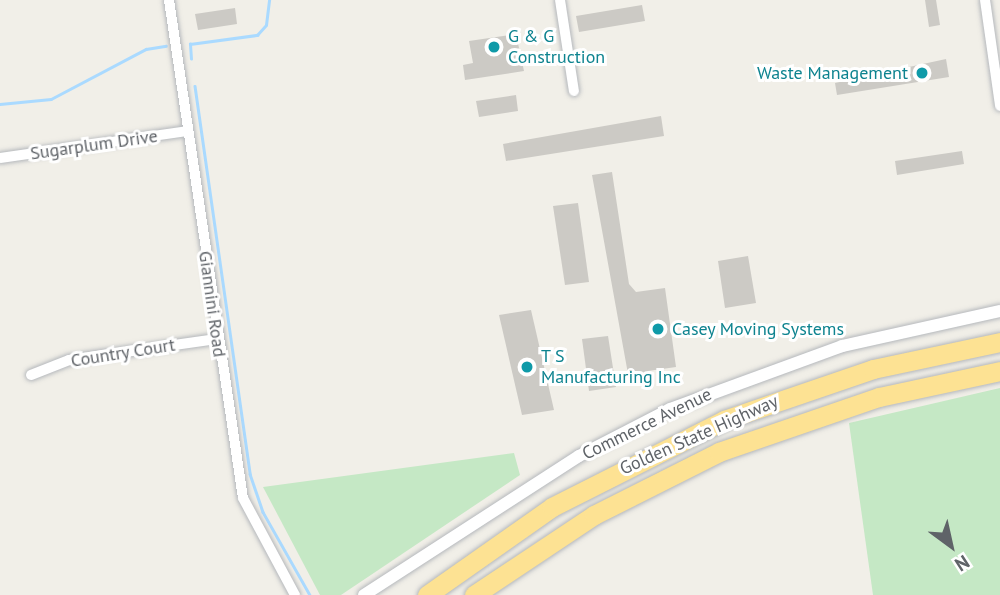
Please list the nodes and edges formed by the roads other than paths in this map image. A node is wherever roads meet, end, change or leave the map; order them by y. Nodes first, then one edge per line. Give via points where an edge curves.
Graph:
1 (169, 0) edge
2 (560, 0) edge
3 (985, 0) edge
4 (574, 91) dead end
5 (1000, 106) edge
6 (187, 131) junction
7 (0, 158) edge
8 (1000, 311) edge
9 (217, 339) junction
10 (1000, 342) edge
11 (1000, 370) edge
12 (31, 375) dead end
13 (295, 595) edge
14 (364, 595) edge
15 (427, 595) edge
16 (474, 595) edge

1 - 6 street, Giannini Road
2 - 4 street
3 - 5 street
6 - 7 street, Sugarplum Drive
6 - 9 street, Giannini Road
8 - 14 street, Commerce Avenue via 842,345 670,409 547,475
9 - 12 street, Country Court via 69,360
9 - 13 street, Giannini Road via 243,498
10 - 15 highway, Golden State Highway via 873,369 724,420 552,507
11 - 16 highway, Golden State Highway via 879,397 719,452 594,515

